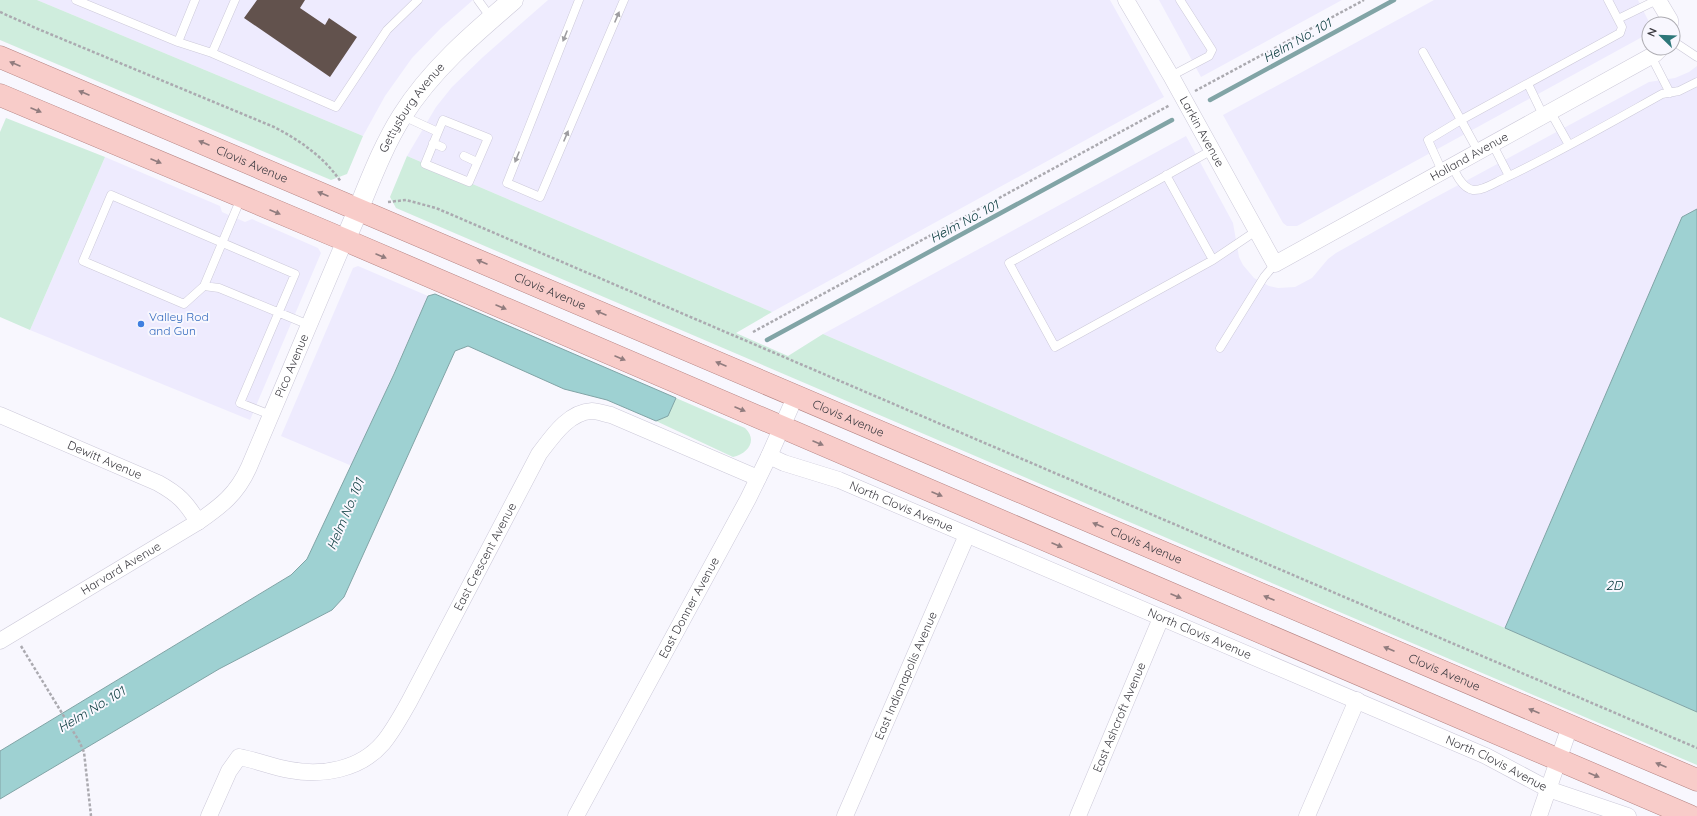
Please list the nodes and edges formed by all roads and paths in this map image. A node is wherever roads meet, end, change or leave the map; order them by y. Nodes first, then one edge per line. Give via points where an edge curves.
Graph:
1 (76, 0) edge
2 (195, 0) edge
3 (235, 0) edge
4 (418, 0) edge
5 (478, 0) edge
6 (579, 0) edge
7 (624, 0) edge
8 (1126, 0) edge
9 (1180, 0) edge
10 (1364, 0) edge
11 (1608, 0) edge
12 (1658, 0) edge
13 (509, 1) edge
14 (0, 12) edge
15 (1668, 16) edge
16 (491, 18) junction
17 (1618, 20) junction
18 (178, 42) junction
19 (1681, 46) edge
20 (1423, 52) dead end
21 (212, 53) junction
22 (1649, 56) edge
23 (1657, 56) edge
24 (0, 57) edge
25 (1697, 57) edge
26 (1171, 76) junction
27 (1697, 82) edge
28 (1528, 84) junction
29 (1670, 93) junction
30 (0, 95) edge
31 (1183, 97) junction
32 (1547, 113) junction
33 (402, 116) junction
34 (1461, 120) junction
35 (438, 132) junction
36 (433, 143) junction
37 (1492, 143) junction
38 (1569, 145) junction
39 (442, 147) dead end
40 (1212, 150) junction
41 (1478, 151) junction
42 (464, 156) dead end
43 (477, 162) junction
44 (1447, 168) junction
45 (1166, 175) junction
46 (1510, 176) junction
47 (242, 197) junction
48 (362, 202) junction
49 (1256, 232) junction
50 (345, 240) junction
51 (222, 242) junction
52 (1213, 260) junction
53 (1275, 264) junction
54 (204, 286) junction
55 (279, 313) junction
56 (309, 325) junction
57 (753, 332) dead end
58 (1220, 348) dead end
59 (796, 395) junction
60 (0, 415) edge
61 (271, 415) junction
62 (782, 427) junction
63 (769, 456) junction
64 (758, 478) junction
65 (236, 489) joint
66 (198, 522) junction
67 (967, 534) junction
68 (1161, 618) junction
69 (0, 641) edge
70 (20, 644) dead end
71 (1357, 700) junction
72 (1570, 726) junction
73 (1697, 748) edge
74 (1558, 760) junction
75 (1697, 780) edge
76 (1548, 789) junction
77 (91, 816) edge
78 (209, 816) edge
79 (576, 816) edge
80 (845, 816) edge
81 (1078, 816) edge
82 (1307, 816) edge
83 (1539, 816) edge
84 (1628, 816) edge
85 (1690, 816) edge

1 - 18 lane
2 - 18 lane
3 - 21 lane
4 - 21 lane via 387,30 336,107
5 - 16 lane
6 -> 7 lane via 507,183 540,197
8 - 26 street, Larkin Avenue
9 - 26 lane via 1212,50 1209,56
10 - 31 path
11 - 17 lane
12 - 15 street
12 - 17 lane
13 - 16 street, Gettysburg Avenue
14 - 48 path via 274,127 313,151
16 - 33 street, Gettysburg Avenue via 439,68
17 - 28 lane via 1622,27 1620,33
18 - 21 lane
19 - 25 lane
20 - 34 lane
22 - 32 street, Holland Avenue
23 - 29 lane
48 -> 24 main road, Clovis Avenue
26 - 31 street, Larkin Avenue
27 - 29 lane
28 - 32 lane
28 - 34 lane
29 - 38 lane via 1662,94
30 -> 47 main road
31 - 40 street, Larkin Avenue
31 - 57 path
32 - 37 street, Holland Avenue
32 - 38 lane
33 - 35 lane
33 - 48 street, Gettysburg Avenue
34 - 41 lane
34 - 44 lane via 1428,140
35 - 36 lane
35 - 43 lane via 443,120 488,138
36 - 39 lane
36 - 43 lane via 425,164 469,182
37 - 41 street, Holland Avenue
37 - 46 lane
38 - 46 lane
40 - 45 lane
40 - 49 street, Larkin Avenue
41 - 44 street, Holland Avenue
42 - 43 lane
44 - 46 lane via 1468,188 1474,190
44 - 53 street, Holland Avenue
45 - 52 lane
45 - 52 lane via 1009,263 1055,347
47 -> 50 main road
47 - 51 lane
48 - 50 street, Gettysburg Avenue
59 -> 48 main road, Clovis Avenue
48 - 73 path via 406,200 436,208
49 - 52 lane
49 - 53 street, Larkin Avenue
50 - 56 street, Pico Avenue
50 -> 62 main road
51 - 54 lane
51 - 54 lane via 111,195 83,261 184,304
51 - 55 lane via 295,274
53 - 58 lane via 1264,277
54 - 55 lane via 219,288
55 - 56 lane
55 - 61 lane via 240,403
56 - 61 street, Pico Avenue
59 - 62 street, East Donner Avenue
72 -> 59 main road, Clovis Avenue
60 - 66 street, Dewitt Avenue via 158,482 174,492 188,506
61 - 65 street, Pico Avenue via 244,478
62 - 63 street, East Donner Avenue
62 -> 74 main road
63 - 64 street, East Donner Avenue
63 - 67 street, North Clovis Avenue via 839,480
64 - 78 street, East Crescent Avenue via 611,415 593,411 566,422 539,454 409,702 382,744 364,758 343,768 317,773 289,770 239,757 229,771
64 - 79 street, East Donner Avenue
65 - 66 street, Harvard Avenue via 219,507
66 - 69 street, Harvard Avenue
67 - 68 street, North Clovis Avenue
67 - 80 street, East Indianapolis Avenue
68 - 71 street, North Clovis Avenue
68 - 81 street, East Ashcroft Avenue
70 - 77 path via 84,752
71 - 76 street, North Clovis Avenue via 1486,756
71 - 82 street
72 - 74 street
75 -> 72 main road, Clovis Avenue
74 - 76 street
74 -> 85 main road
76 - 83 street
76 - 84 street, North Clovis Avenue

